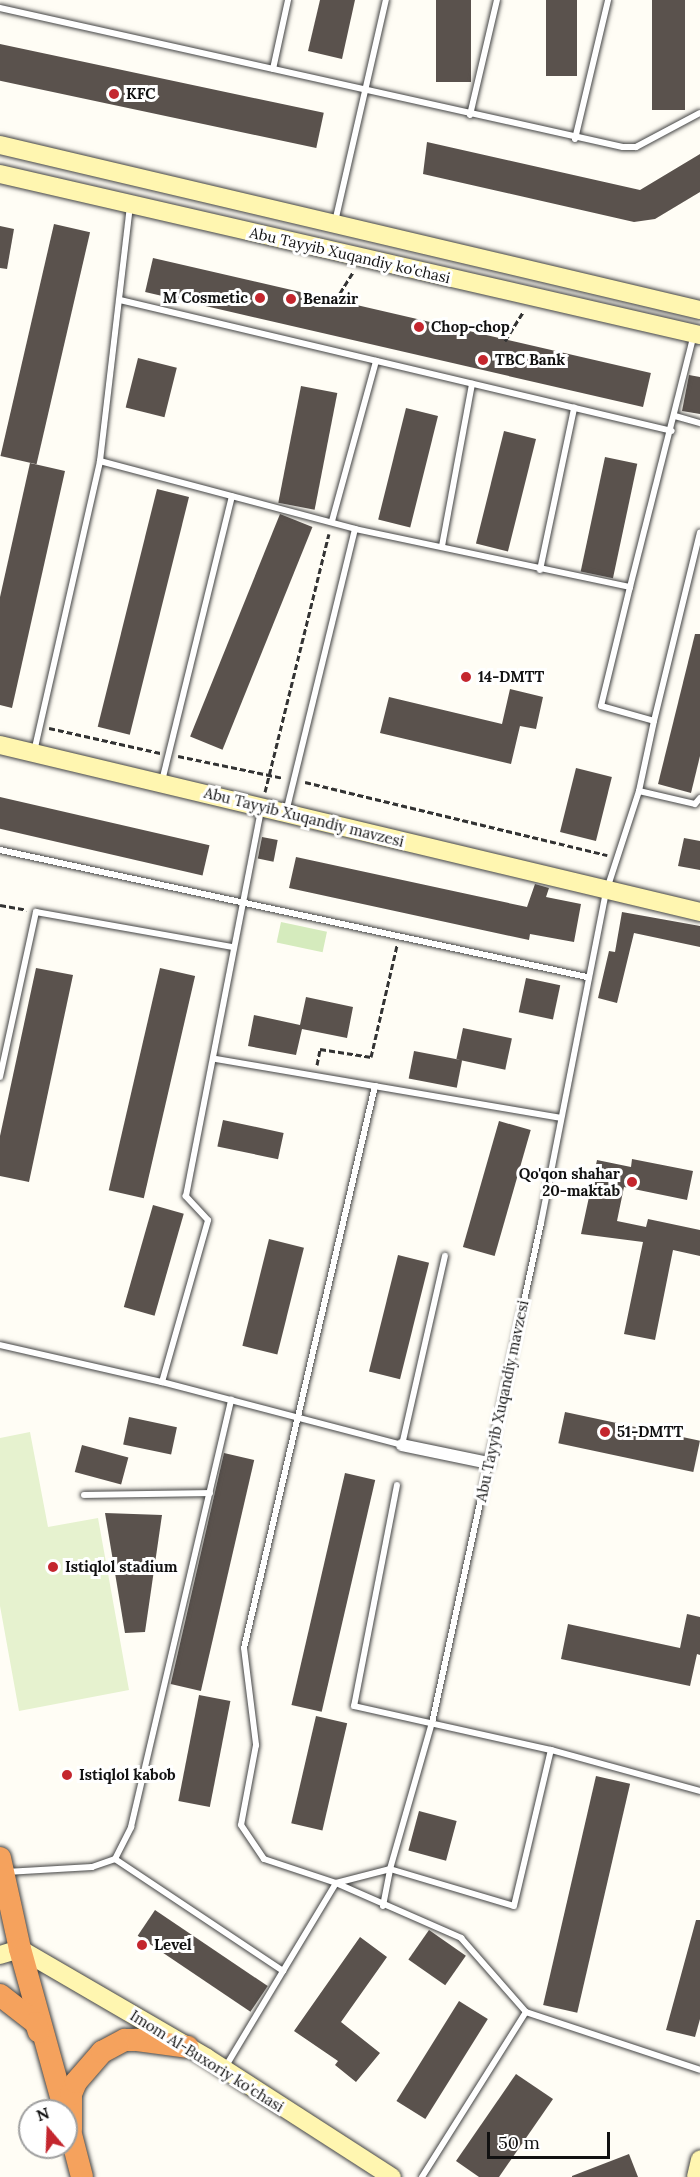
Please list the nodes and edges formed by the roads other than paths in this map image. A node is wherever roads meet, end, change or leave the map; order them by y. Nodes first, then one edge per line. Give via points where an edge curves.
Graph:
1 (288, 0) edge
2 (386, 0) edge
3 (497, 0) edge
4 (608, 0) edge
5 (0, 8) edge
6 (273, 69) junction
7 (366, 91) junction
8 (700, 113) edge
9 (470, 115) junction
10 (576, 139) junction
11 (0, 145) edge
12 (0, 174) edge
13 (130, 204) junction
14 (335, 223) junction
15 (120, 300) junction
16 (700, 309) edge
17 (697, 335) edge
18 (376, 361) junction
19 (472, 384) junction
20 (574, 408) junction
21 (675, 416) junction
22 (700, 423) edge
23 (672, 431) junction
24 (99, 461) junction
25 (232, 496) junction
26 (332, 521) junction
27 (355, 529) junction
28 (700, 533) edge
29 (442, 546) junction
30 (540, 570) junction
31 (630, 587) junction
32 (654, 721) junction
33 (0, 745) edge
34 (34, 753) junction
35 (162, 782) junction
36 (639, 791) junction
37 (700, 798) edge
38 (262, 806) junction
39 (286, 813) junction
40 (0, 850) edge
41 (606, 892) junction
42 (246, 901) junction
43 (700, 912) edge
44 (233, 947) junction
45 (587, 977) junction
46 (216, 1059) junction
47 (0, 1077) edge
48 (375, 1086) junction
49 (561, 1118) junction
50 (445, 1256) dead end
51 (0, 1345) edge
52 (162, 1382) junction
53 (231, 1400) junction
54 (299, 1418) junction
55 (402, 1445) junction
56 (488, 1462) junction
57 (397, 1485) dead end
58 (210, 1493) junction
59 (84, 1495) dead end
60 (432, 1723) junction
61 (551, 1750) junction
62 (700, 1791) edge
63 (115, 1859) junction
64 (1, 1865) edge
65 (390, 1869) junction
66 (336, 1883) junction
67 (383, 1906) junction
68 (0, 1919) edge
69 (10, 1952) edge
70 (283, 1971) junction
71 (0, 1995) edge
72 (526, 2012) junction
73 (188, 2047) junction
74 (224, 2069) junction
75 (700, 2070) edge
76 (61, 2099) edge
77 (62, 2099) edge
78 (71, 2099) edge
79 (78, 2159) edge
80 (700, 2159) edge
81 (82, 2177) edge
82 (392, 2177) edge
83 (422, 2177) edge
84 (696, 2177) edge

1 - 6 lane
2 - 7 lane
3 - 9 lane
4 - 10 lane
5 - 6 lane
6 - 7 lane
7 - 9 lane
7 - 14 lane
8 - 10 lane via 636,147
9 - 10 lane
11 - 14 main road
12 - 13 main road, Abu Tayyib Xuqandiy ko'chasi
13 - 15 lane
13 - 17 main road, Abu Tayyib Xuqandiy ko'chasi
14 - 16 main road
15 - 18 lane
15 - 24 lane
17 - 21 lane
18 - 19 lane
18 - 26 lane
19 - 20 lane
19 - 29 lane
20 - 23 lane
20 - 30 lane
21 - 22 lane
21 - 23 lane
23 - 31 lane
24 - 25 lane
24 - 34 lane
25 - 26 lane
25 - 35 lane
26 - 27 lane
27 - 29 lane
27 - 39 lane
28 - 32 lane
29 - 30 lane
30 - 31 lane
31 - 32 lane via 601,706
32 - 36 lane
33 - 34 main road, Abu Tayyib Xuqandiy mavzesi
34 - 35 main road, Abu Tayyib Xuqandiy mavzesi
35 - 38 main road, Abu Tayyib Xuqandiy mavzesi
36 - 37 lane via 695,804
36 - 41 lane
38 - 39 main road, Abu Tayyib Xuqandiy mavzesi
38 - 42 lane
39 - 41 main road, Abu Tayyib Xuqandiy mavzesi
40 - 42 lane
41 - 43 main road, Abu Tayyib Xuqandiy mavzesi
41 - 45 lane, Abu Tayyib Xuqandiy mavzesi
42 - 44 lane
42 - 45 lane
44 - 46 lane
44 - 47 lane via 38,912
45 - 49 lane, Abu Tayyib Xuqandiy mavzesi
46 - 48 lane
46 - 52 lane via 186,1196 208,1220
48 - 49 lane
48 - 54 lane
49 - 56 lane, Abu Tayyib Xuqandiy mavzesi
50 - 55 lane
51 - 52 lane
52 - 53 lane
53 - 54 lane
53 - 58 lane
54 - 55 lane
54 - 66 lane via 244,1648 256,1745 241,1825 264,1860
55 - 56 street
56 - 60 lane, Abu Tayyib Xuqandiy mavzesi
57 - 60 lane via 354,1706
58 - 59 lane
58 - 63 lane via 132,1827
60 - 61 lane
60 - 65 lane, Abu Tayyib Xuqandiy mavzesi
61 - 62 lane
61 - 65 lane via 514,1906
63 - 64 lane via 92,1867
63 - 70 lane
64 - 68 highway via 4,1909
64 - 69 highway
65 - 66 lane
65 - 67 lane, Abu Tayyib Xuqandiy mavzesi
66 - 67 lane
66 - 70 lane
67 - 72 lane via 460,1938
69 - 73 main road, Imom Al-Buxoriy ko'chasi
69 - 76 highway
70 - 74 lane
71 - 77 highway via 36,2024
72 - 75 lane
72 - 83 lane
73 - 74 main road, Imom Al-Buxoriy ko'chasi
73 - 78 highway via 125,2040 102,2052 76,2082
74 - 82 main road, Imom Al-Buxoriy ko'chasi
79 - 81 highway
80 - 84 main road

